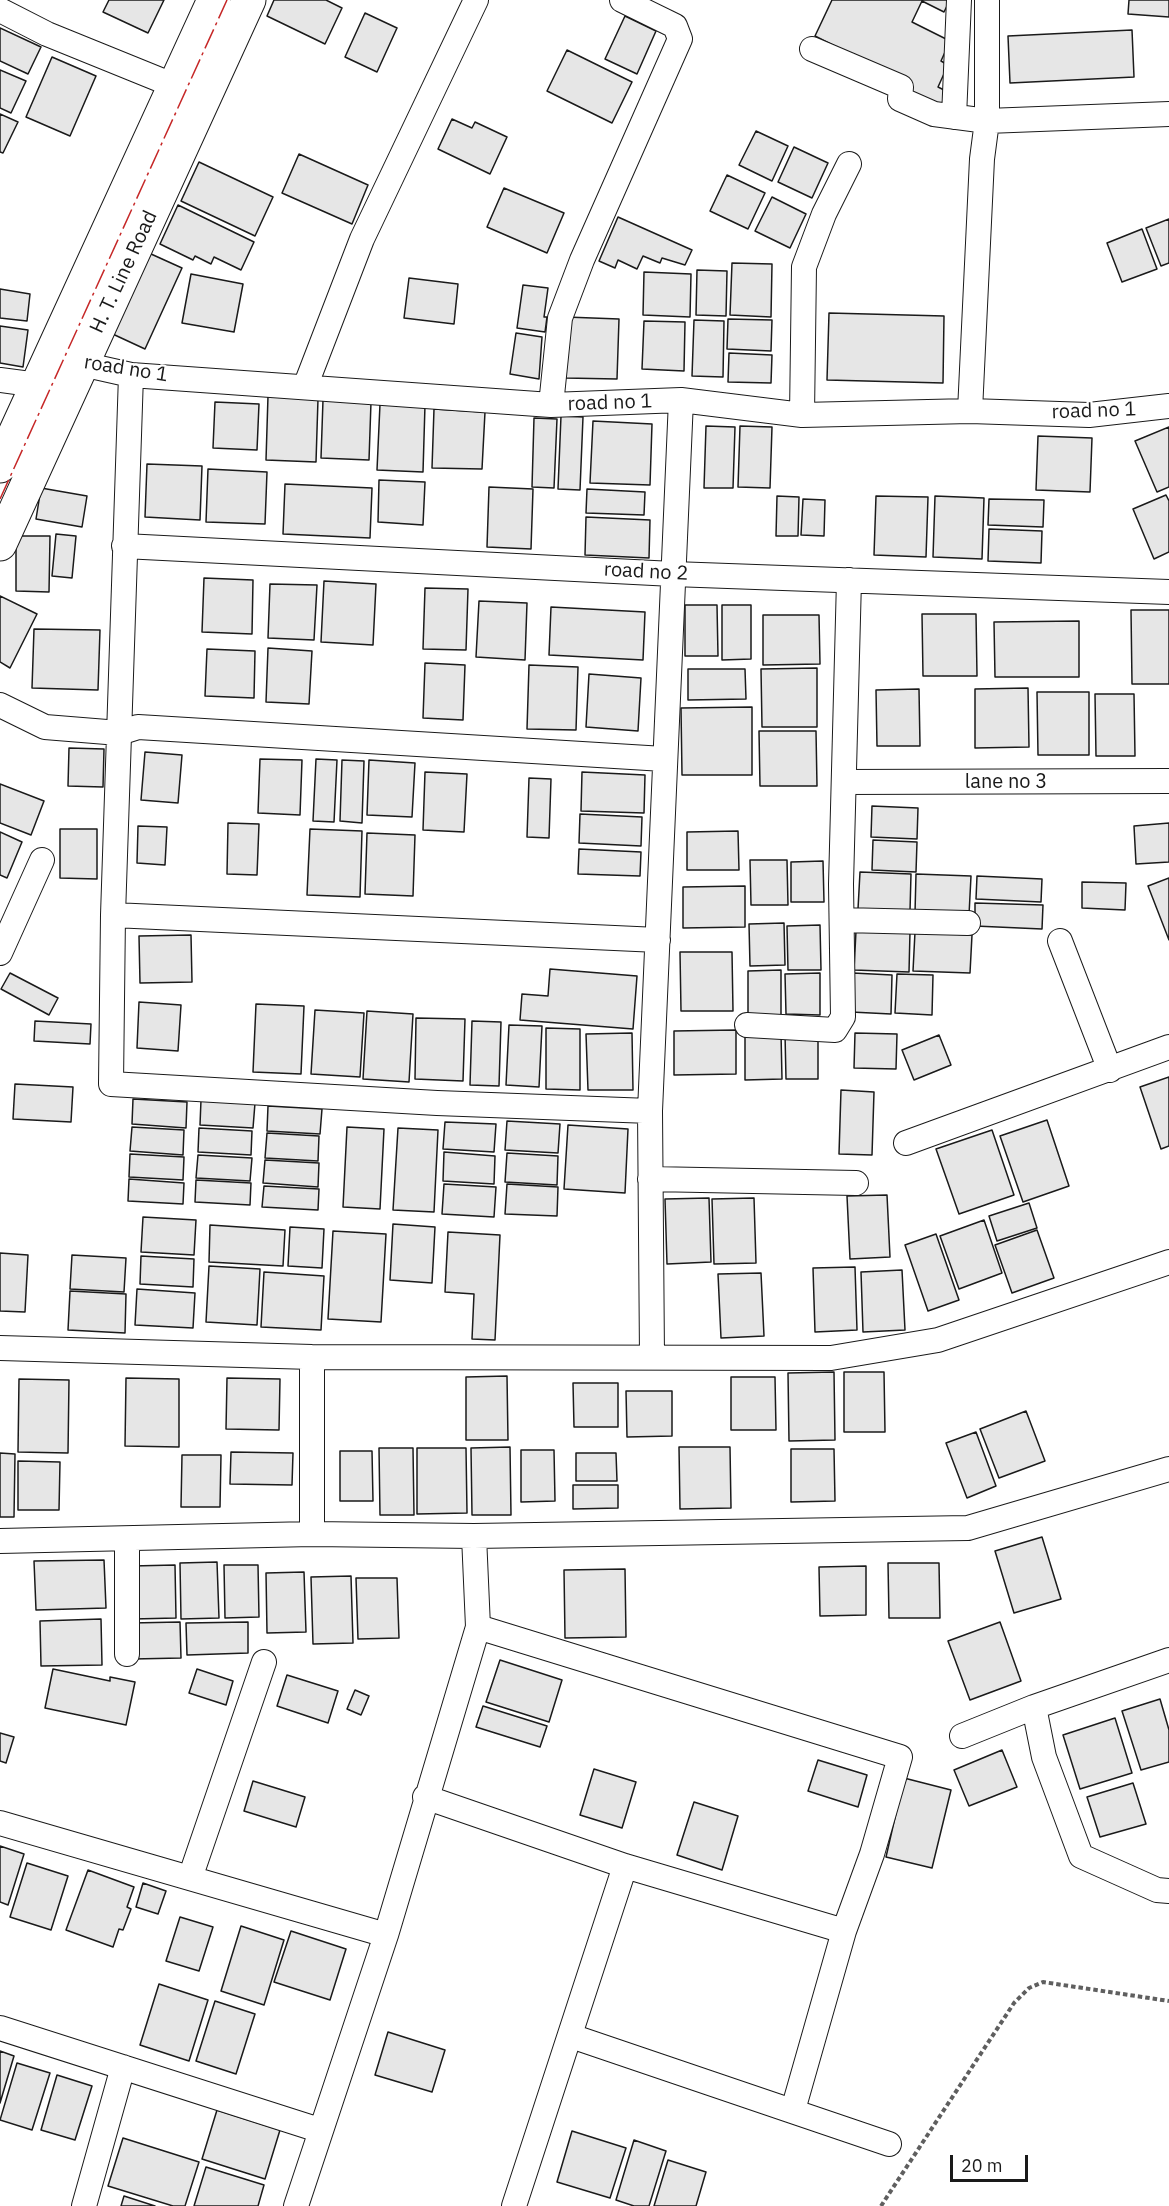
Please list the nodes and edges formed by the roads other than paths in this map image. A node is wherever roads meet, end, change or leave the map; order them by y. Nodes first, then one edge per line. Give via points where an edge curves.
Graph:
1 (214, 0) edge
2 (249, 0) edge
3 (476, 0) edge
4 (622, 0) edge
5 (959, 0) edge
6 (987, 0) edge
7 (0, 10) edge
8 (812, 49) dead end
9 (189, 92) junction
10 (1169, 114) edge
11 (954, 117) junction
12 (987, 122) junction
13 (849, 164) dead end
14 (67, 358) junction
15 (131, 375) junction
16 (0, 380) edge
17 (38, 385) junction
18 (305, 387) junction
19 (681, 400) junction
20 (551, 405) junction
21 (1169, 406) edge
22 (970, 411) junction
23 (802, 415) junction
24 (0, 466) edge
25 (0, 544) edge
26 (124, 546) junction
27 (673, 574) junction
28 (849, 580) junction
29 (1169, 592) edge
30 (0, 705) edge
31 (119, 733) junction
32 (664, 759) junction
33 (1169, 781) edge
34 (844, 782) junction
35 (42, 860) dead end
36 (113, 915) junction
37 (842, 920) junction
38 (968, 922) dead end
39 (658, 940) junction
40 (1060, 941) dead end
41 (0, 953) edge
42 (747, 1025) dead end
43 (1169, 1047) edge
44 (1110, 1070) junction
45 (650, 1111) junction
46 (906, 1143) dead end
47 (650, 1179) junction
48 (856, 1183) dead end
49 (1169, 1262) edge
50 (0, 1348) edge
51 (312, 1357) junction
52 (652, 1357) junction
53 (1169, 1469) edge
54 (312, 1534) junction
55 (474, 1536) junction
56 (127, 1540) junction
57 (0, 1541) edge
58 (478, 1627) junction
59 (127, 1654) dead end
60 (1169, 1660) edge
61 (264, 1662) dead end
62 (1034, 1707) junction
63 (962, 1736) dead end
64 (425, 1797) junction
65 (0, 1823) edge
66 (625, 1866) junction
67 (190, 1878) junction
68 (1169, 1891) edge
69 (844, 1931) junction
70 (386, 1935) junction
71 (0, 2028) edge
72 (571, 2036) junction
73 (123, 2067) junction
74 (793, 2110) junction
75 (319, 2130) junction
76 (889, 2144) dead end
77 (518, 2205) edge
78 (84, 2206) edge
79 (296, 2206) edge

1 - 9 street, H. T. Line Road
2 - 9 street, H. T. Line Road
3 - 18 street via 362,239
4 - 20 street via 675,26 680,39 560,318
5 - 11 street
6 - 12 street
7 - 9 street via 47,34
8 - 11 street via 901,87 900,99 934,114
9 - 14 street, H. T. Line Road
10 - 12 street
11 - 12 street
12 - 22 street
13 - 23 street via 804,267
14 - 15 street, road no 1
14 - 17 street, H. T. Line Road
14 - 25 street, H. T. Line Road
15 - 18 street, road no 1
15 - 26 street
16 - 17 street
17 - 24 street, H. T. Line Road
18 - 20 street, road no 1
19 - 20 street, road no 1
19 - 23 street, road no 1
19 - 27 street
21 - 22 street, road no 1 via 1089,415
22 - 23 street, road no 1
26 - 27 street, road no 2
26 - 31 street
27 - 28 street, road no 2
27 - 32 street
28 - 29 street, road no 2
28 - 34 street
30 - 31 street via 45,727
31 - 32 street via 138,727
31 - 36 street
32 - 39 street
33 - 34 street, lane no 3
34 - 37 street
35 - 41 street
36 - 39 street
36 - 45 street via 111,1084
37 - 38 street
37 - 42 street via 841,1025 835,1030
39 - 45 street
40 - 44 street
43 - 44 street
44 - 46 street
45 - 47 street
47 - 48 street
47 - 52 street
49 - 52 street via 939,1340 831,1358
50 - 51 street
51 - 52 street
51 - 54 street
53 - 55 street via 968,1528
54 - 55 street
54 - 56 street
55 - 58 street
56 - 57 street
56 - 59 street
58 - 64 street
58 - 69 street via 900,1757 872,1854
60 - 62 street
61 - 67 street
62 - 63 street
62 - 68 street via 1044,1757 1081,1856 1157,1890
64 - 66 street
64 - 70 street
65 - 67 street
66 - 69 street
66 - 72 street
67 - 70 street
69 - 74 street
70 - 75 street
71 - 73 street
72 - 74 street
72 - 77 street
73 - 75 street
73 - 78 street
74 - 76 street
75 - 79 street

